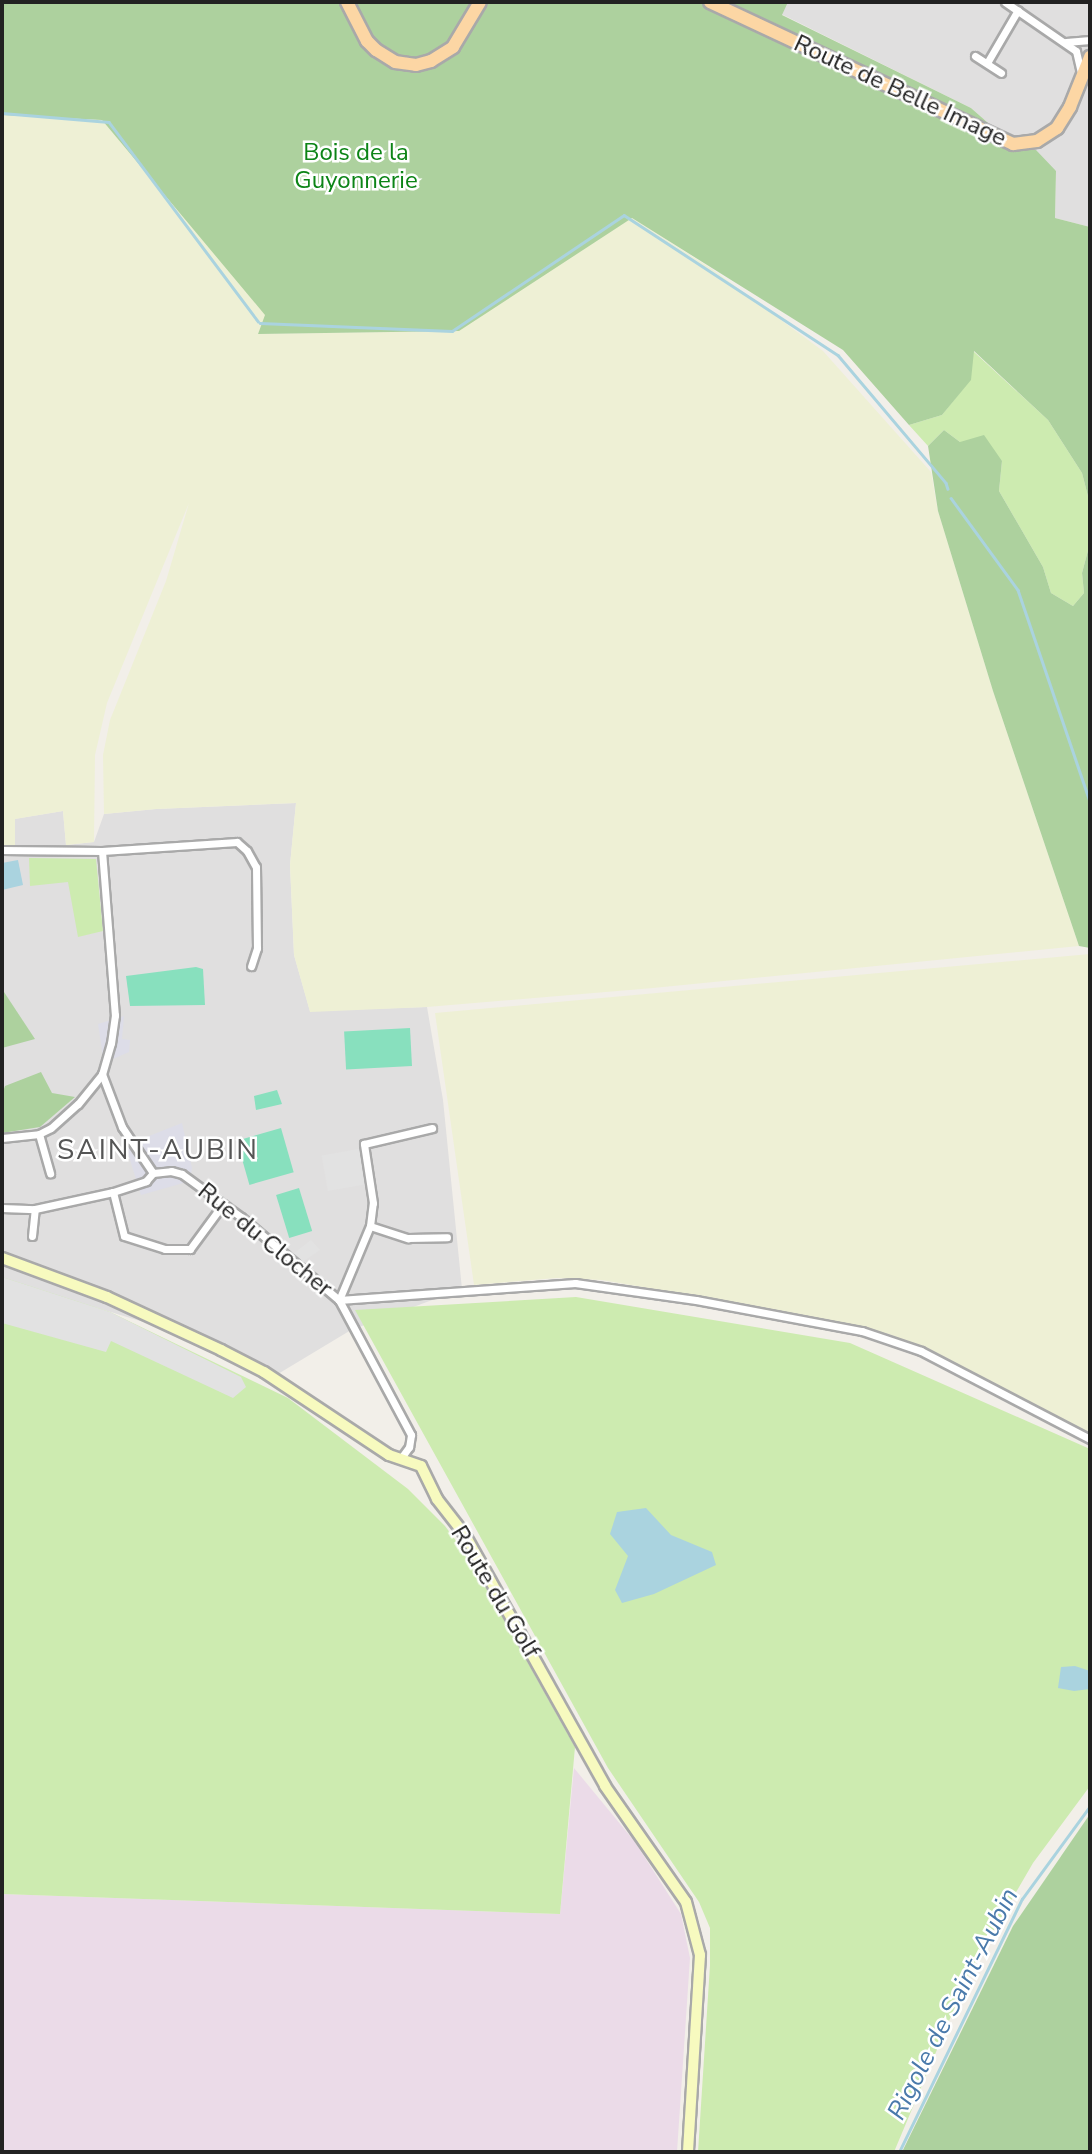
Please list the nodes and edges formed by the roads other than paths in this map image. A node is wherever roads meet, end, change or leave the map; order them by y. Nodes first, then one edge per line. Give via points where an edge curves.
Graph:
1 (347, 2) edge
2 (480, 2) edge
3 (710, 2) edge
4 (1005, 2) edge
5 (1018, 10) junction
6 (1090, 40) edge
7 (1066, 42) junction
8 (975, 56) dead end
9 (1090, 57) edge
10 (987, 63) junction
11 (1001, 72) dead end
12 (1081, 79) junction
13 (2, 850) edge
14 (102, 851) junction
15 (251, 966) dead end
16 (102, 1074) junction
17 (432, 1128) dead end
18 (39, 1134) junction
19 (2, 1138) edge
20 (50, 1173) dead end
21 (153, 1173) junction
22 (113, 1192) junction
23 (223, 1204) junction
24 (2, 1208) edge
25 (35, 1209) junction
26 (370, 1226) junction
27 (32, 1236) dead end
28 (447, 1237) dead end
29 (2, 1258) edge
30 (339, 1300) junction
31 (1090, 1439) edge
32 (401, 1458) junction
33 (688, 2152) edge

1 - 2 main road via 376,50 395,62 416,65 453,47
3 - 12 main road, Route de Belle Image via 1013,144 1037,141 1057,128
4 - 5 street
5 - 7 street
5 - 10 street
6 - 7 street
7 - 12 street via 1082,64
8 - 10 street
9 - 12 main road, Route de Belle Image
10 - 11 street
13 - 14 street
14 - 15 street via 237,842 256,866 257,948
14 - 16 street via 115,1015
16 - 18 street via 78,1104
16 - 21 street via 122,1127
17 - 26 street via 364,1144 373,1203
18 - 19 street
18 - 20 street
21 - 22 street via 146,1181
21 - 23 street, Rue du Clocher via 182,1174
22 - 23 street via 124,1237 165,1249 190,1249
22 - 25 street
23 - 30 street, Rue du Clocher
24 - 25 street
25 - 27 street
26 - 28 street via 408,1238
26 - 30 street
29 - 32 street, Route du Golf via 107,1297 264,1371 389,1455
30 - 31 street via 575,1283 709,1302 862,1331 909,1347
30 - 32 street via 411,1435
32 - 33 street, Route du Golf via 421,1466 427,1475 605,1786 687,1902 700,1955

